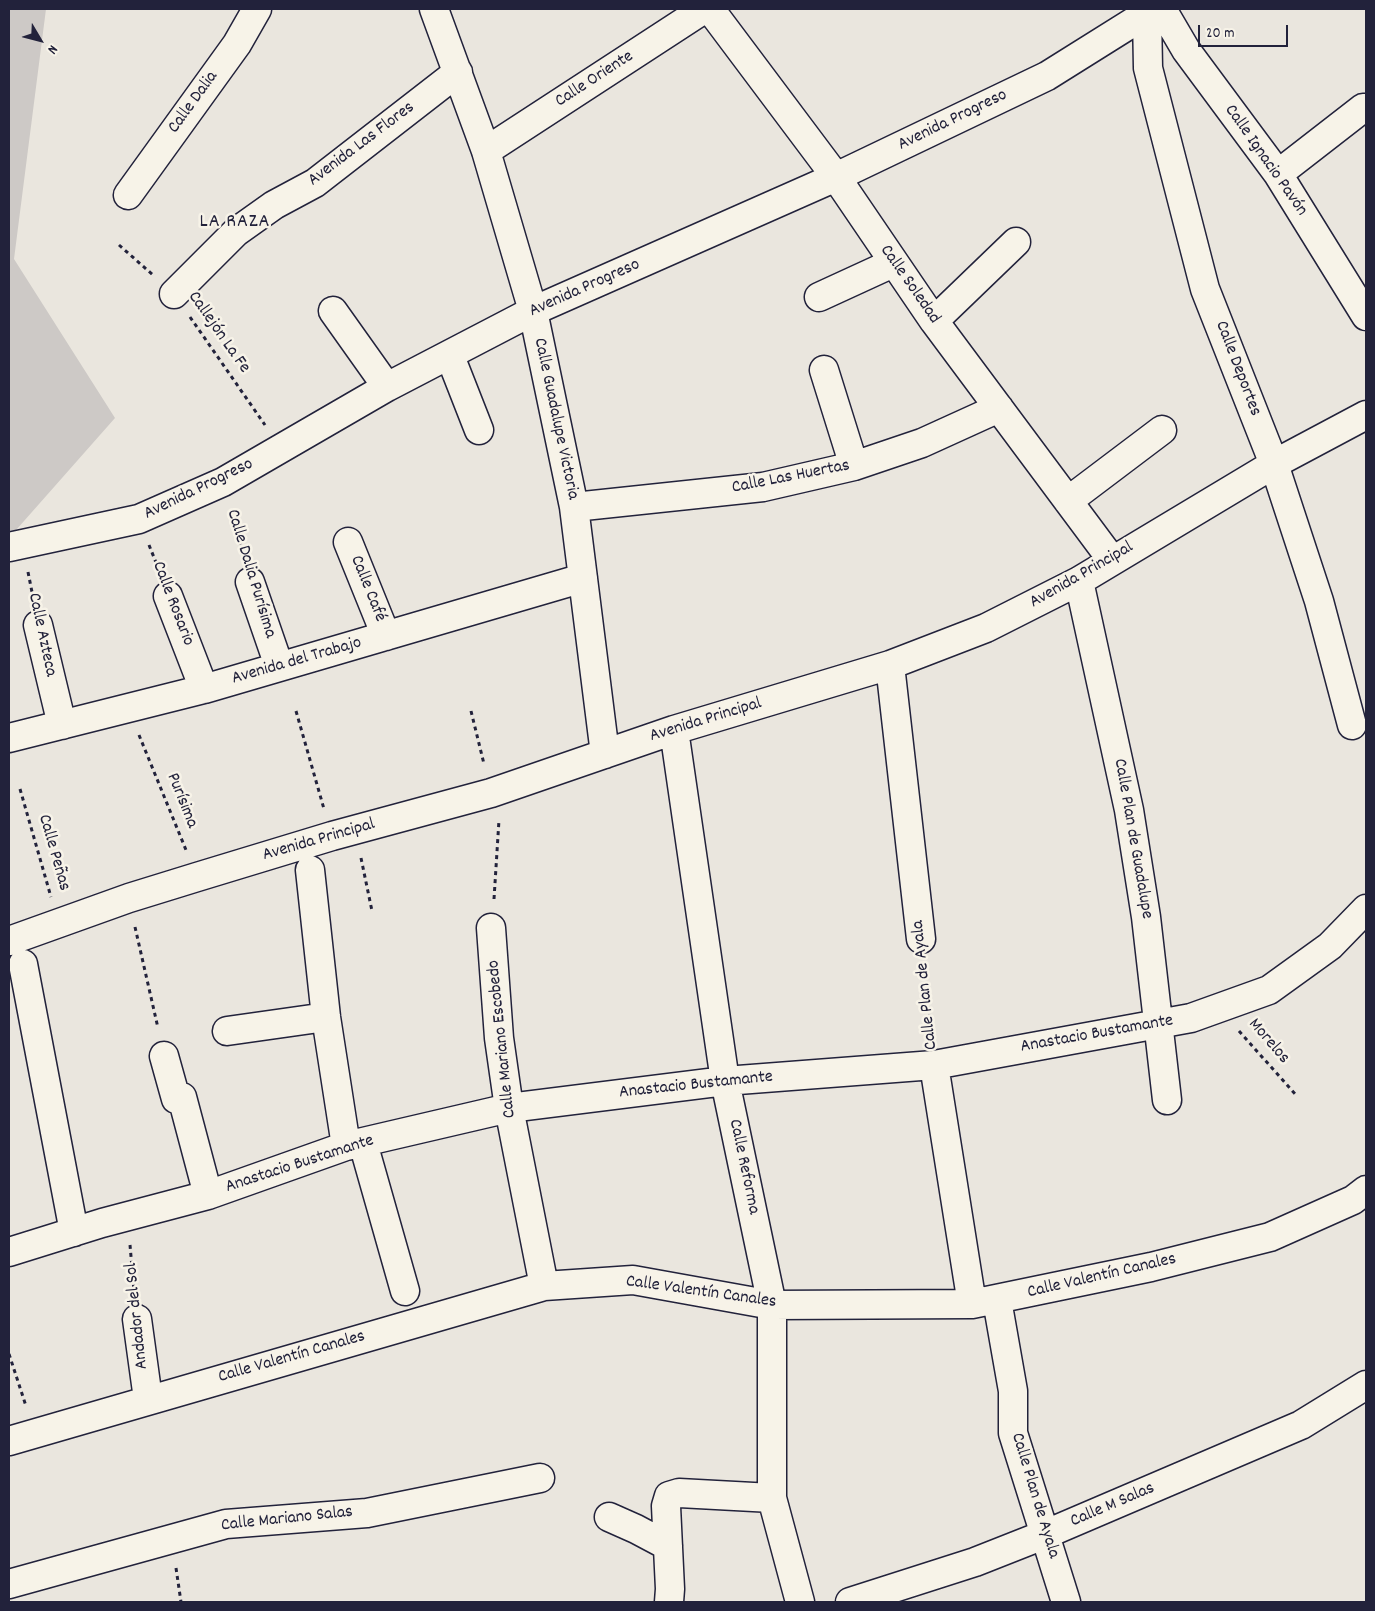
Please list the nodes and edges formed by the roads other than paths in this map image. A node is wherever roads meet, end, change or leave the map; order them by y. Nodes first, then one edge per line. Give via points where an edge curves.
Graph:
1 (257, 9) edge
2 (434, 9) edge
3 (704, 9) edge
4 (710, 9) edge
5 (1152, 10) edge
6 (458, 72) junction
7 (1363, 108) dead end
8 (486, 150) junction
9 (1278, 174) junction
10 (836, 177) junction
11 (128, 195) dead end
12 (1016, 242) dead end
13 (893, 263) junction
14 (174, 294) road end
15 (819, 297) dead end
16 (333, 311) dead end
17 (533, 311) junction
18 (1366, 316) edge
19 (934, 321) junction
20 (450, 356) junction
21 (824, 370) dead end
22 (387, 387) junction
23 (998, 408) junction
24 (1366, 415) edge
25 (479, 430) dead end
26 (1162, 430) dead end
27 (1274, 464) junction
28 (854, 466) junction
29 (1068, 501) junction
30 (574, 508) junction
31 (348, 542) dead end
32 (16, 545) edge
33 (1112, 560) junction
34 (583, 578) junction
35 (1079, 581) junction
36 (250, 582) road end
37 (168, 596) road end
38 (38, 624) road end
39 (386, 636) junction
40 (890, 665) junction
41 (279, 666) junction
42 (204, 689) junction
43 (62, 725) junction
44 (1352, 725) dead end
45 (674, 730) junction
46 (9, 738) edge
47 (605, 754) junction
48 (310, 870) dead end
49 (1366, 910) edge
50 (492, 928) road end
51 (921, 939) road end
52 (9, 941) edge
53 (23, 964) dead end
54 (326, 1017) junction
55 (1160, 1024) junction
56 (227, 1031) dead end
57 (164, 1056) road end
58 (934, 1065) junction
59 (725, 1081) junction
60 (1167, 1100) dead end
61 (509, 1108) junction
62 (355, 1144) junction
63 (1366, 1190) edge
64 (208, 1195) junction
65 (74, 1232) junction
66 (9, 1252) edge
67 (544, 1286) junction
68 (406, 1291) dead end
69 (984, 1302) junction
70 (772, 1305) junction
71 (137, 1319) road end
72 (1366, 1385) edge
73 (148, 1399) junction
74 (9, 1441) edge
75 (540, 1478) dead end
76 (772, 1498) junction
77 (609, 1517) dead end
78 (1046, 1534) junction
79 (668, 1546) junction
80 (9, 1584) edge
81 (668, 1602) edge
82 (800, 1602) edge
83 (850, 1602) edge
84 (1066, 1602) edge

1 - 11 street, Calle Dalia via 237,44
2 - 6 street, Calle Guadalupe Victoria
3 - 8 street, Calle Oriente
4 - 10 street, Calle Soledad
5 - 9 street, Calle Ignacio Pavón via 1186,50
5 - 10 street, Avenida Progreso via 1047,76
5 - 27 street, Calle Deportes via 1148,68 1205,290
6 - 8 street, Calle Guadalupe Victoria
6 - 14 street, Avenida Las Flores via 315,183 274,205 236,232
7 - 9 street
8 - 17 street, Calle Guadalupe Victoria
9 - 18 street, Calle Ignacio Pavón
10 - 13 street, Calle Soledad
10 - 17 street, Avenida Progreso
12 - 19 street
13 - 15 street
13 - 19 street, Calle Soledad
16 - 22 street
17 - 20 street, Avenida Progreso
17 - 30 street, Calle Guadalupe Victoria
19 - 23 street, Calle Soledad
20 - 22 street, Avenida Progreso
20 - 25 street
21 - 28 street
22 - 32 street, Avenida Progreso via 222,482 139,519
23 - 28 street, Calle Las Huertas via 922,443
23 - 29 street, Calle Soledad
24 - 27 street, Avenida Principal
26 - 29 street
27 - 33 street, Avenida Principal
27 - 44 street, Calle Deportes via 1319,601
28 - 30 street, Calle Las Huertas via 763,487
29 - 33 street, Calle Soledad
30 - 34 street, Calle Guadalupe Victoria
31 - 39 street, Calle Café
33 - 35 street, Avenida Principal
34 - 39 street, Avenida del Trabajo
34 - 47 street, Calle Guadalupe Victoria
35 - 40 street, Avenida Principal via 986,628
35 - 55 street, Calle Plan de Guadalupe via 1129,810
36 - 41 street, Calle Dalia Purísima
37 - 42 street, Calle Rosario
38 - 43 street, Calle Azteca
39 - 41 street, Avenida del Trabajo
40 - 45 street, Avenida Principal
40 - 51 street, Calle Plan de Ayala
41 - 42 street, Avenida del Trabajo
42 - 43 street, Avenida del Trabajo
43 - 46 street, Avenida del Trabajo
45 - 47 street, Avenida Principal
45 - 59 street, Calle Reforma
47 - 52 street, Avenida Principal via 496,792 332,836 129,898
48 - 54 street
49 - 55 street, Anastacio Bustamante via 1330,946 1269,990 1191,1018
50 - 61 street, Calle Mariano Escobedo via 499,1038
53 - 65 street
54 - 56 street
54 - 62 street
55 - 58 street, Anastacio Bustamante
55 - 60 street, Calle Plan de Guadalupe
57 - 64 street via 176,1099 182,1098
58 - 59 street, Anastacio Bustamante
58 - 69 street, Calle Plan de Ayala
59 - 61 street, Anastacio Bustamante
59 - 70 street, Calle Reforma
61 - 62 street, Anastacio Bustamante
61 - 67 street, Calle Mariano Escobedo
62 - 64 street, Anastacio Bustamante
62 - 68 street
63 - 69 street, Calle Valentín Canales via 1352,1200 1270,1238
64 - 65 street, Anastacio Bustamante
65 - 66 street, Anastacio Bustamante
67 - 70 street, Calle Valentín Canales via 633,1280
67 - 73 street, Calle Valentín Canales
69 - 70 street, Calle Valentín Canales
69 - 78 street, Calle Plan de Ayala via 1012,1391 1013,1432
70 - 76 street, Calle Reforma
71 - 73 street, Andador del Sol
72 - 78 street, Calle M Salas via 1301,1425
73 - 74 street, Calle Valentín Canales
75 - 80 street, Calle Mariano Salas via 367,1512 226,1524
76 - 79 street via 669,1496 666,1506
76 - 82 street, Calle Reforma
77 - 79 street
78 - 83 street, Calle M Salas via 975,1562
78 - 84 street, Calle Plan de Ayala
79 - 81 street

